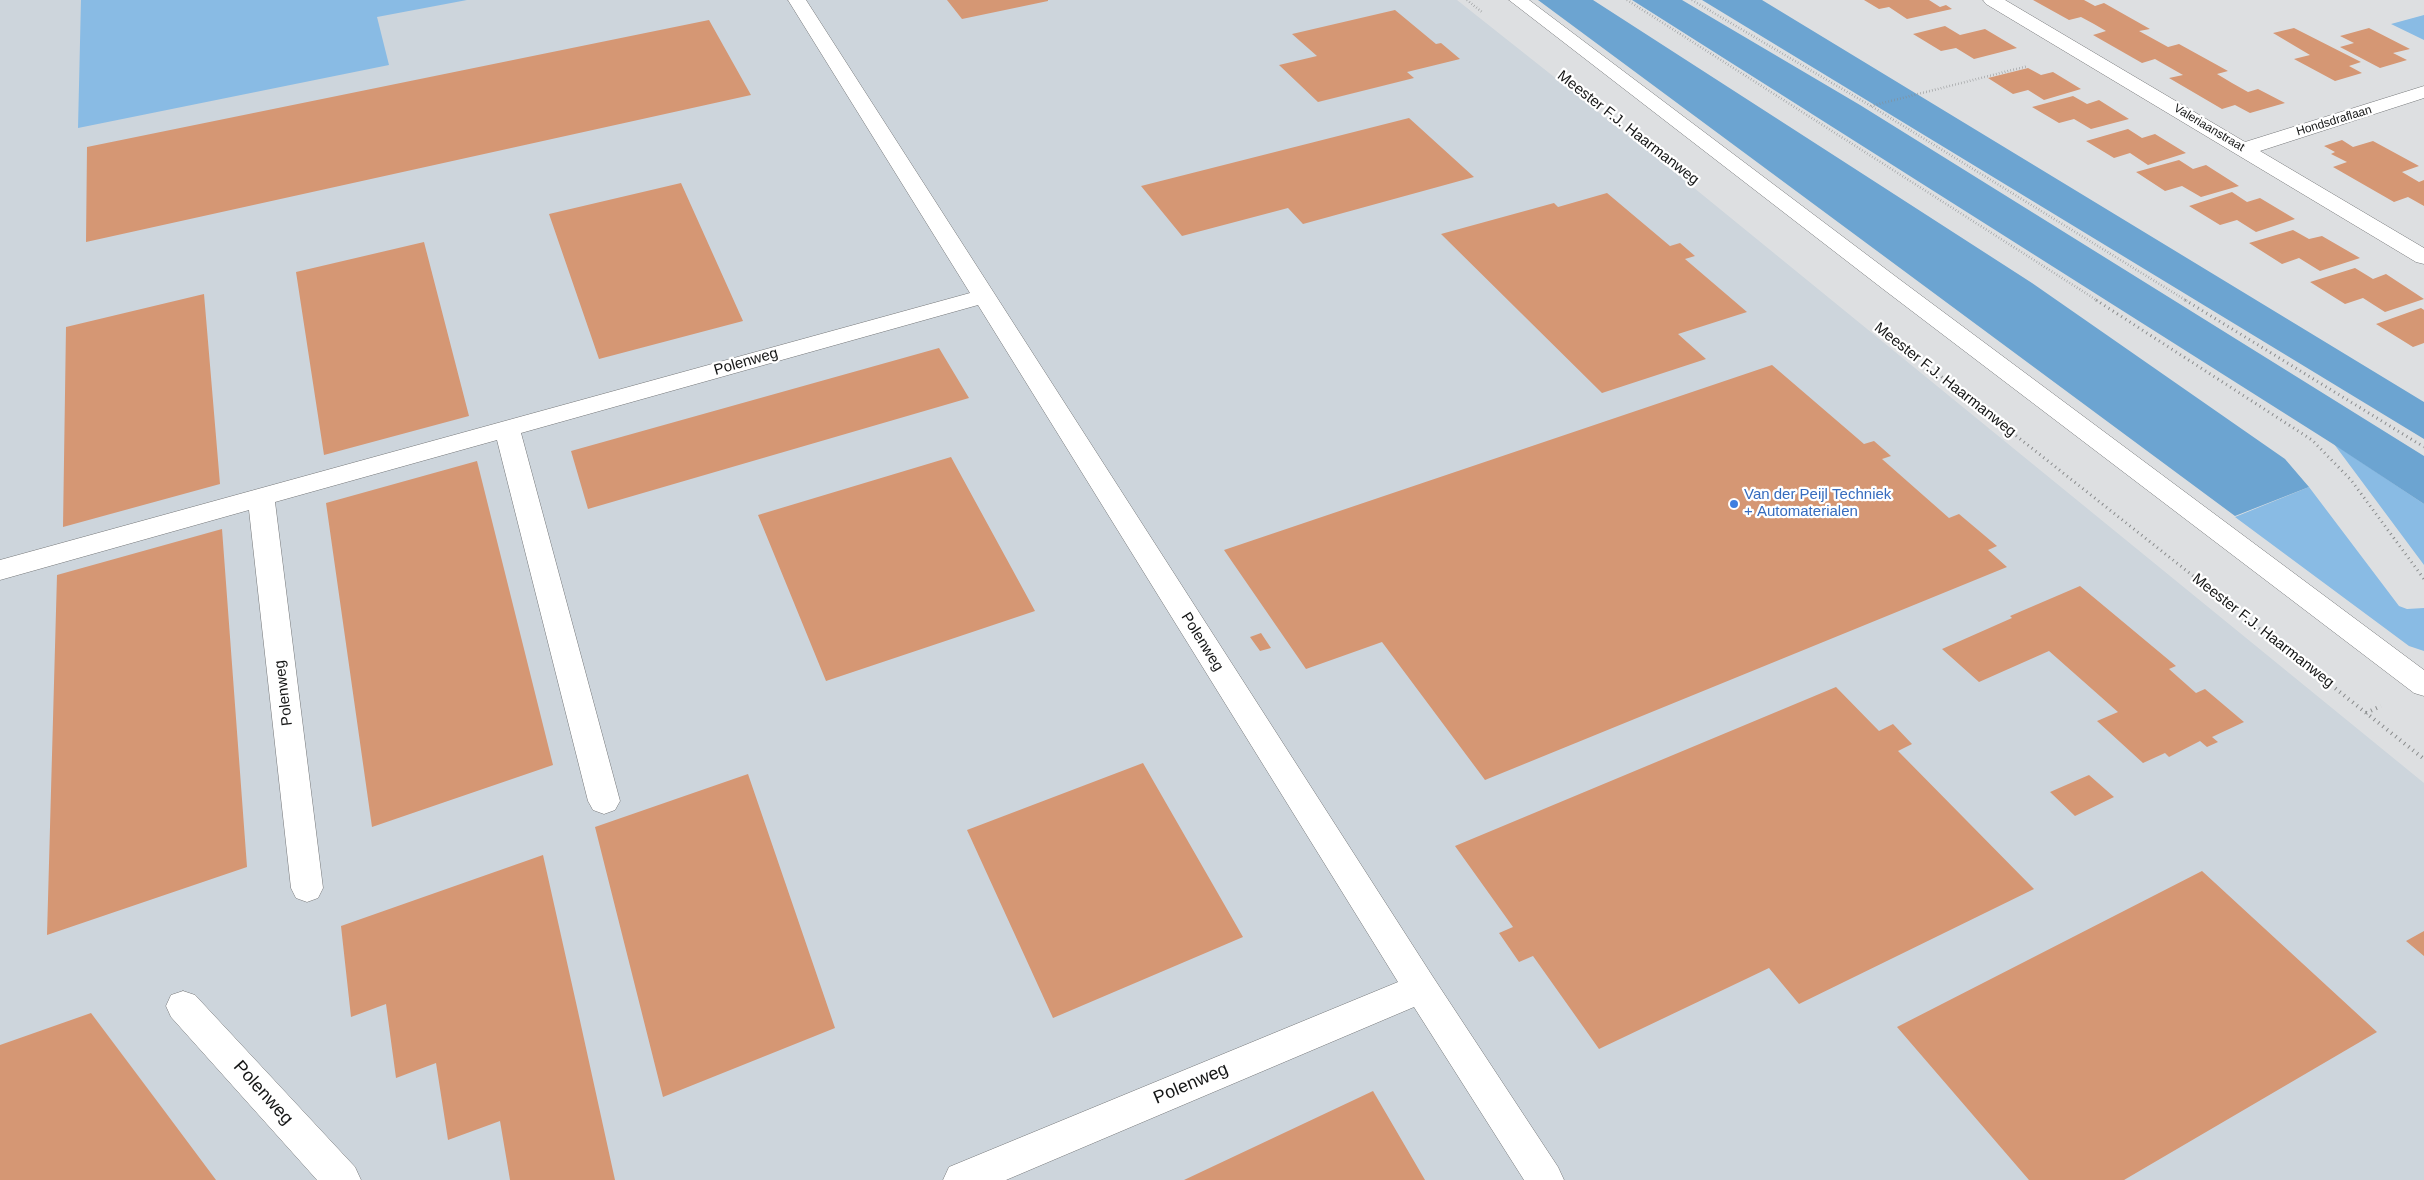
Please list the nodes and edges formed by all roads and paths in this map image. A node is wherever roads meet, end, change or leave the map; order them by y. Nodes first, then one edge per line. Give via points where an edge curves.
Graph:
1 (797, 0) edge
2 (1467, 0) edge
3 (1518, 0) edge
4 (1627, 0) edge
5 (1692, 0) edge
6 (1992, 0) edge
7 (1482, 12) dead end
8 (2082, 52) junction
9 (2424, 92) edge
10 (1871, 106) junction
11 (2244, 149) junction
12 (2424, 257) edge
13 (984, 296) junction
14 (1912, 353) dead end
15 (507, 429) junction
16 (2424, 447) edge
17 (261, 497) junction
18 (0, 570) edge
19 (2424, 579) edge
20 (2424, 685) edge
21 (2424, 759) edge
22 (604, 801) dead end
23 (307, 888) dead end
24 (1421, 988) junction
25 (183, 1006) dead end
26 (342, 1180) edge
27 (962, 1180) edge
28 (1545, 1180) edge

1 - 13 street, Polenweg
2 - 7 path
3 - 20 street
4 - 19 path via 2250,397 2312,440 2351,480
5 - 10 path
6 - 8 street, Valeriaanstraat
8 - 10 path
8 - 11 street, Valeriaanstraat
9 - 11 street, Hondsdraflaan
10 - 16 path
11 - 12 street, Valeriaanstraat
13 - 15 street, Polenweg
13 - 24 street, Polenweg
14 - 21 path, Meester F.J. Haarmanweg
15 - 17 street, Polenweg
15 - 22 street
17 - 18 street, Polenweg
17 - 23 street, Polenweg
24 - 27 street, Polenweg
24 - 28 street, Polenweg
25 - 26 street, Polenweg

